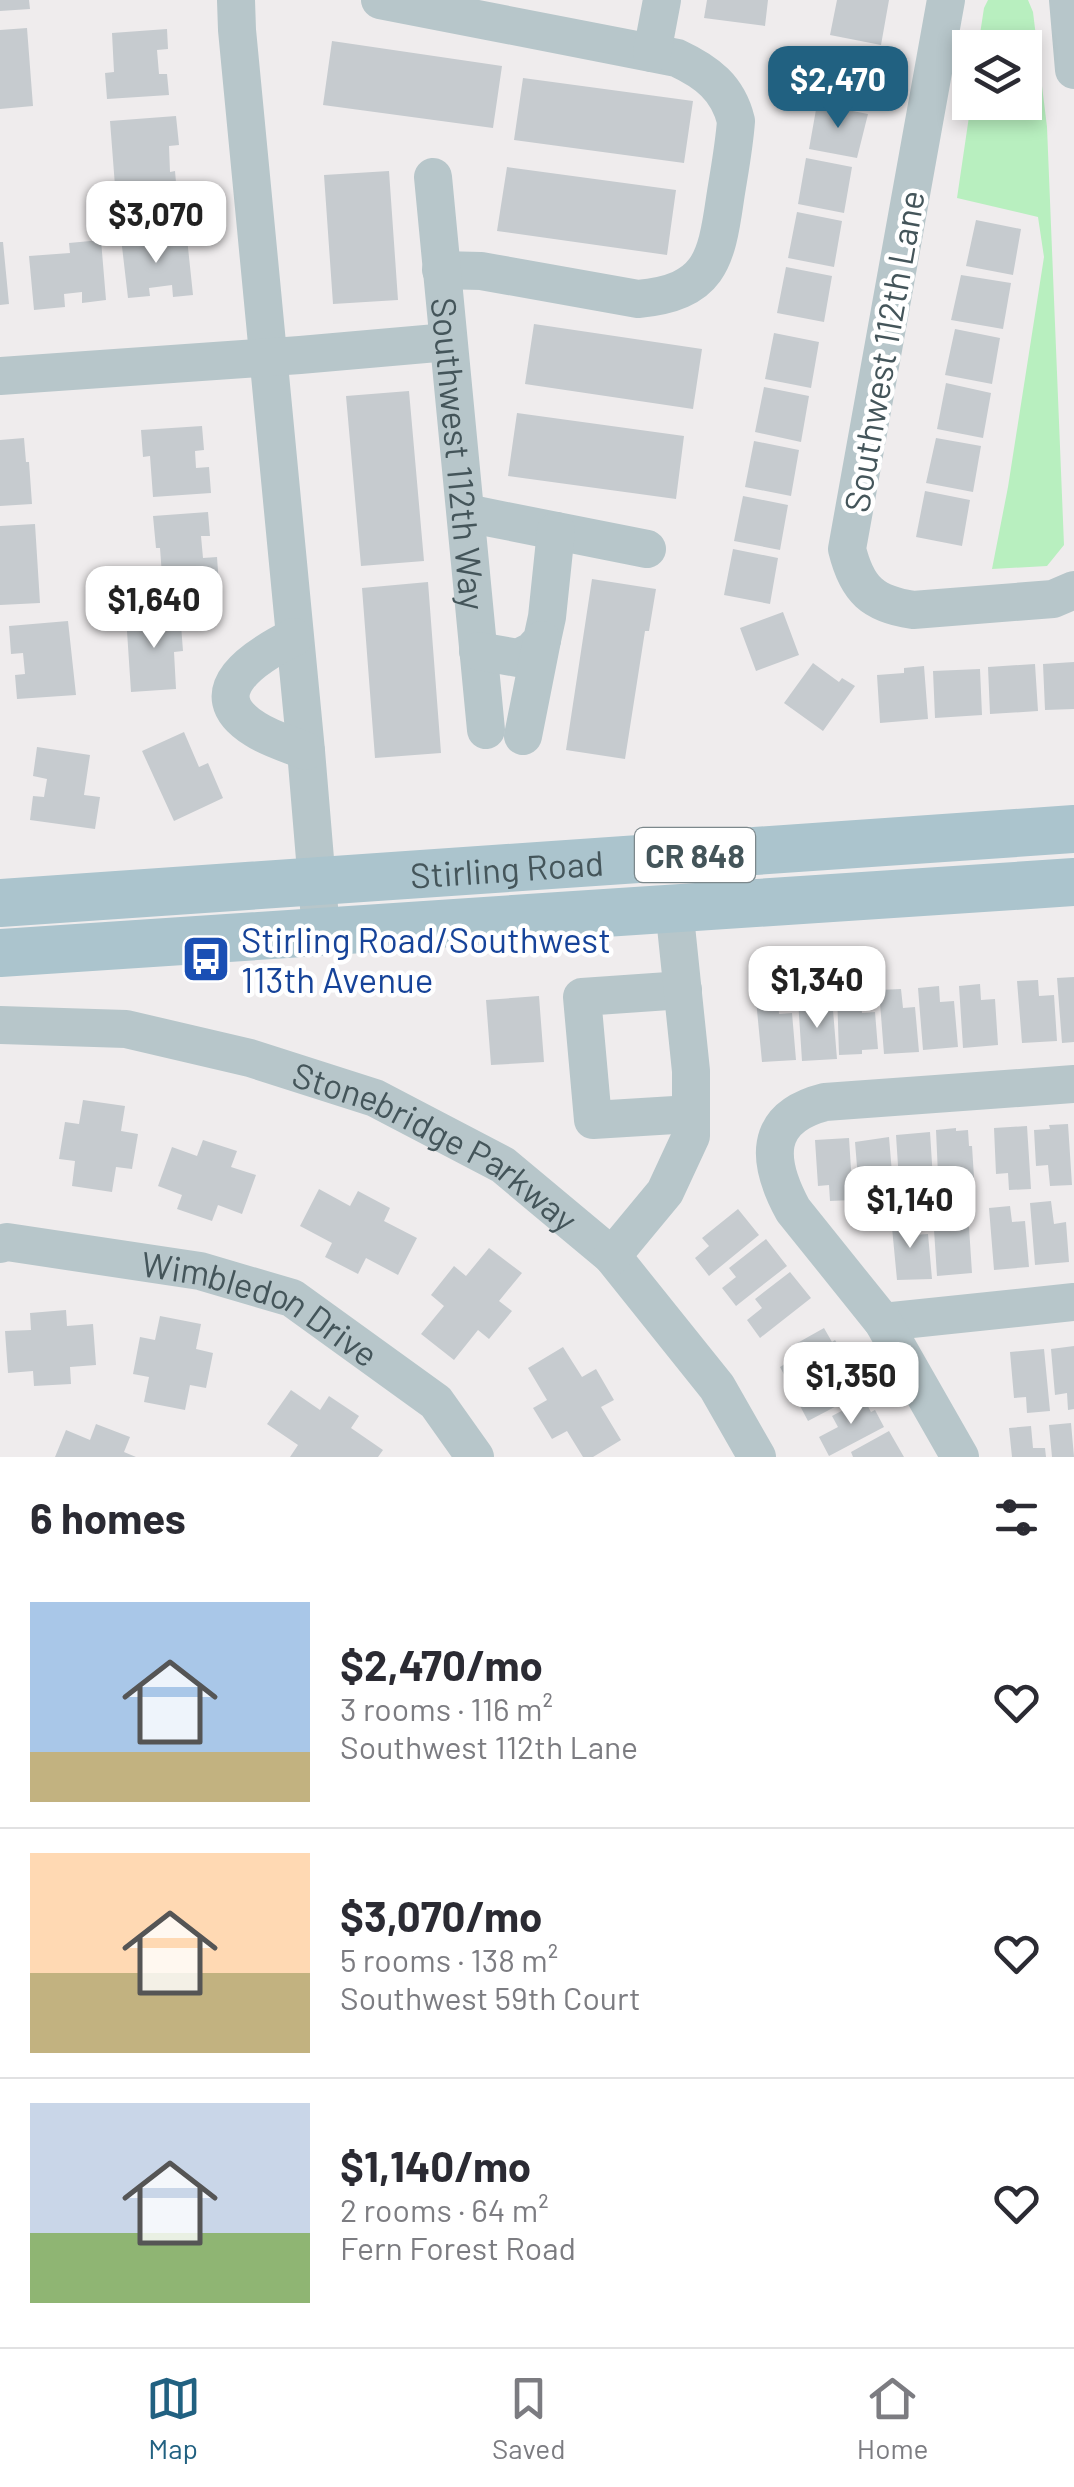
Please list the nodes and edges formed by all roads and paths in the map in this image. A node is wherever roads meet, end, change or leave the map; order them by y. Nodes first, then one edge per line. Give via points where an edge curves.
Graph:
1 (236, 0) edge
2 (662, 0) edge
3 (946, 0) edge
4 (1068, 0) edge
5 (401, 2) edge
6 (652, 53) junction
7 (1074, 70) edge
8 (433, 177) dead end
9 (441, 270) junction
10 (448, 342) junction
11 (267, 358) junction
12 (0, 376) edge
13 (466, 513) junction
14 (556, 531) junction
15 (647, 549) dead end
16 (1074, 590) edge
17 (294, 637) junction
18 (542, 640) junction
19 (478, 651) junction
20 (486, 730) dead end
21 (523, 736) dead end
22 (306, 751) junction
23 (1074, 829) edge
24 (317, 880) junction
25 (1074, 882) edge
26 (0, 903) edge
27 (674, 907) junction
28 (320, 931) junction
29 (0, 953) edge
30 (683, 990) junction
31 (0, 1025) edge
32 (1074, 1084) edge
33 (690, 1114) junction
34 (0, 1244) edge
35 (612, 1256) junction
36 (1074, 1302) edge
37 (882, 1322) junction
38 (475, 1457) edge
39 (756, 1457) edge
40 (960, 1457) edge

1 - 11 street
2 - 6 street
3 - 16 street, Southwest 112th Lane via 848,549 859,582 889,606 1054,600
4 - 7 street
5 - 6 street
6 - 9 street via 712,78 736,121 718,244 696,280 664,296 638,298
8 - 9 street, Southwest 112th Way
9 - 10 street, Southwest 112th Way
10 - 11 street
10 - 13 street, Southwest 112th Way
11 - 12 street
11 - 17 street
13 - 14 street
13 - 19 street, Southwest 112th Way
14 - 15 street
14 - 18 street
17 - 22 street
17 - 22 street via 242,671 230,694 238,715 254,729
18 - 19 street via 518,658
18 - 21 street
19 - 20 street, Southwest 112th Way
22 - 24 street
23 - 24 main road, Stirling Road / CR 848
24 - 26 main road, Stirling Road / CR 848
24 - 28 street
25 - 27 main road, Stirling Road / CR 848
27 - 28 main road, Stirling Road / CR 848
27 - 30 street
28 - 29 main road, Stirling Road / CR 848
30 - 33 street
30 - 33 street via 582,998 593,1120
31 - 35 street, Stonebridge Parkway via 126,1029 250,1058 375,1098 503,1166
32 - 37 street via 825,1102 793,1114 775,1147 782,1189
33 - 35 street via 690,1136 665,1192
34 - 38 street, Wimbledon Drive via 200,1270 292,1298 436,1402
35 - 39 street, Stonebridge Parkway via 716,1387
36 - 37 street
37 - 40 street

